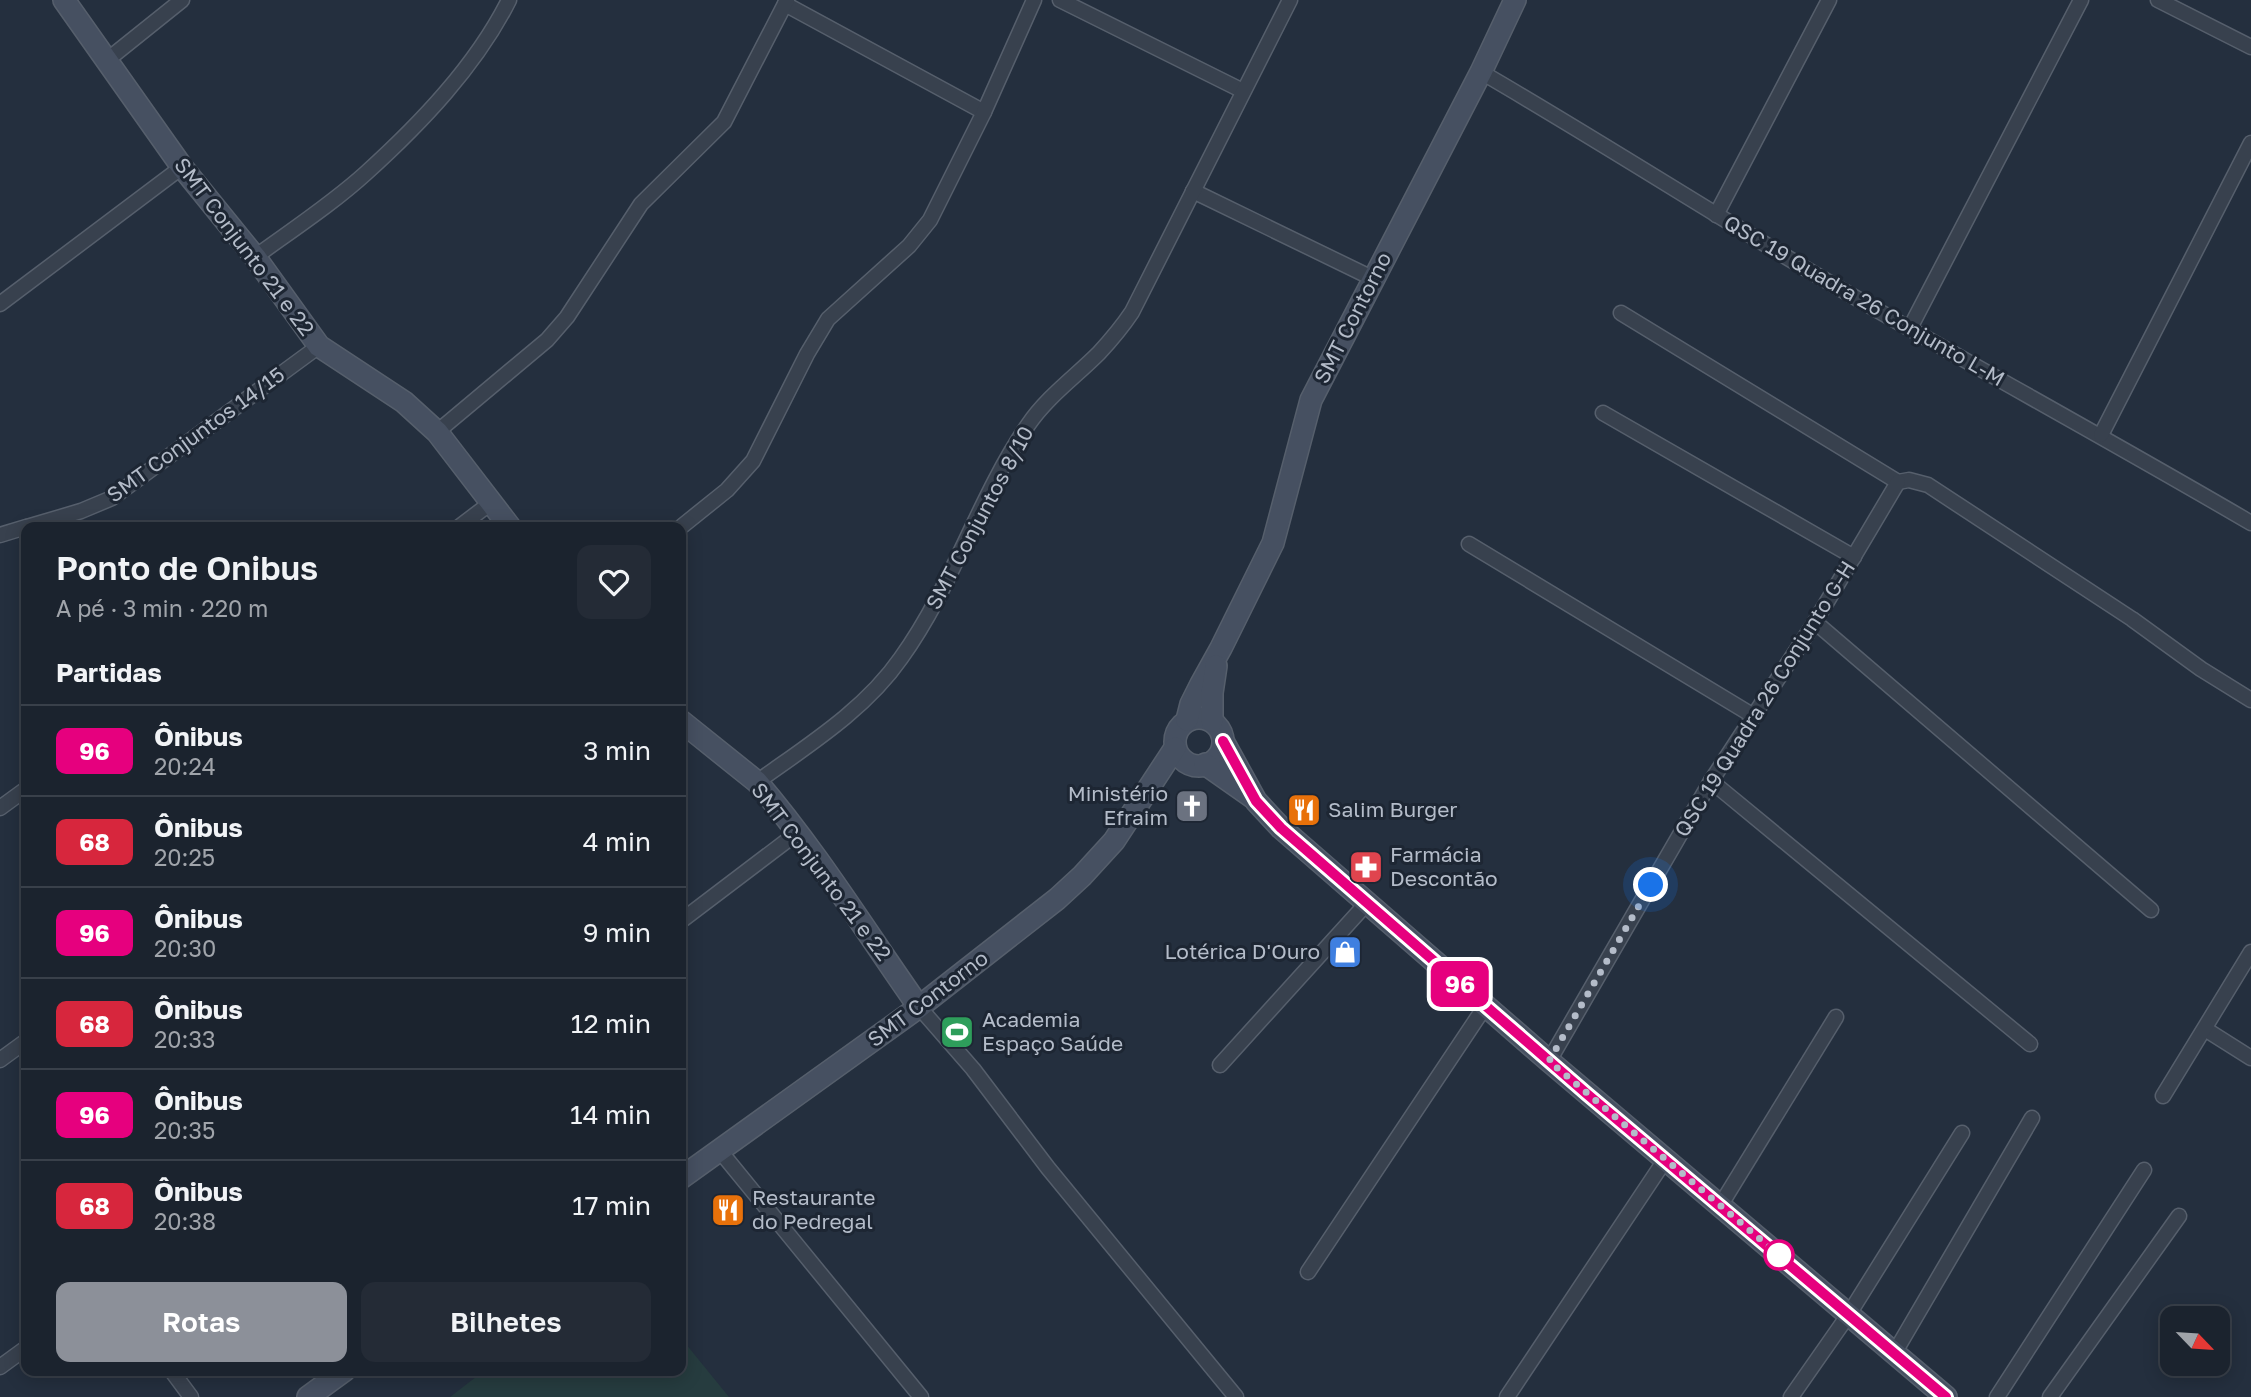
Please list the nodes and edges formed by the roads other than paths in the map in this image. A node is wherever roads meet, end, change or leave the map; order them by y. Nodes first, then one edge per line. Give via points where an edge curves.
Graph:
1 (64, 0) edge
2 (183, 0) edge
3 (509, 0) edge
4 (1034, 0) edge
5 (1060, 0) edge
6 (1290, 0) edge
7 (1516, 0) edge
8 (1829, 0) edge
9 (2081, 0) edge
10 (2158, 0) edge
11 (786, 2) edge
12 (2251, 47) edge
13 (106, 61) junction
14 (1481, 72) junction
15 (1243, 91) junction
16 (984, 112) junction
17 (2251, 143) edge
18 (182, 167) junction
19 (1193, 191) junction
20 (1716, 215) junction
21 (255, 257) junction
22 (1373, 278) junction
23 (0, 304) edge
24 (1621, 313) dead end
25 (1910, 328) junction
26 (319, 346) junction
27 (1603, 413) dead end
28 (437, 432) junction
29 (2101, 435) junction
30 (1898, 482) junction
31 (492, 502) junction
32 (44, 522) edge
33 (466, 522) edge
34 (506, 522) edge
35 (686, 523) edge
36 (2251, 523) edge
37 (21, 529) edge
38 (0, 535) edge
39 (1469, 544) dead end
40 (1854, 557) junction
41 (1815, 622) junction
42 (1221, 648) junction
43 (2251, 700) edge
44 (1752, 715) junction
45 (1187, 720) junction
46 (1212, 721) junction
47 (686, 725) edge
48 (1223, 741) junction
49 (1189, 758) junction
50 (1711, 781) junction
51 (757, 782) junction
52 (21, 793) edge
53 (1256, 801) junction
54 (0, 808) edge
55 (797, 833) junction
56 (1367, 903) junction
57 (2151, 910) dead end
58 (686, 918) edge
59 (2251, 952) edge
60 (1486, 1005) junction
61 (919, 1007) junction
62 (1836, 1017) dead end
63 (2205, 1029) junction
64 (2030, 1044) dead end
65 (21, 1045) edge
66 (2251, 1058) edge
67 (0, 1060) edge
68 (1549, 1061) junction
69 (1220, 1065) dead end
70 (2163, 1096) dead end
71 (2032, 1118) dead end
72 (1962, 1133) dead end
73 (720, 1151) junction
74 (1665, 1160) junction
75 (2144, 1170) dead end
76 (686, 1175) edge
77 (1720, 1206) junction
78 (2179, 1216) dead end
79 (1308, 1272) dead end
80 (1849, 1314) junction
81 (21, 1352) edge
82 (1895, 1352) junction
83 (0, 1367) edge
84 (175, 1376) edge
85 (337, 1376) edge
86 (191, 1397) edge
87 (308, 1397) edge
88 (921, 1397) edge
89 (1236, 1397) edge
90 (1507, 1397) edge
91 (1791, 1397) edge
92 (1946, 1397) edge
93 (1997, 1397) edge
94 (2050, 1397) edge

1 - 13 street, SMT Conjunto 21 e 22
2 - 13 street
3 - 21 street via 470,61 430,109 365,174
4 - 16 street
5 - 15 street
6 - 15 street, SMT Conjuntos 8/10
7 - 14 street, SMT Contorno
8 - 20 street
9 - 25 street
10 - 12 street
11 - 16 street
11 - 28 street via 724,122 641,204 567,317 547,340
13 - 18 street, SMT Conjunto 21 e 22
14 - 20 street, QSC 19 Quadra 26 Conjunto L-M
14 - 22 street, SMT Contorno
15 - 19 street, SMT Conjuntos 8/10
16 - 35 street via 930,220 909,246 828,319 753,461 727,490
17 - 29 street
18 - 21 street, SMT Conjunto 21 e 22
18 - 23 street
19 - 22 street
19 - 51 street, SMT Conjuntos 8/10 via 1132,312 1098,354 1028,424 901,659 865,700
20 - 25 street, QSC 19 Quadra 26 Conjunto L-M
21 - 26 street, SMT Conjunto 21 e 22
22 - 42 street, SMT Contorno via 1311,400 1273,543
24 - 30 street
25 - 29 street, QSC 19 Quadra 26 Conjunto L-M
26 - 28 street, SMT Conjunto 21 e 22 via 404,402
26 - 32 street, SMT Conjuntos 14/15 via 112,498
27 - 40 street
28 - 31 street, SMT Conjunto 21 e 22
29 - 36 street, QSC 19 Quadra 26 Conjunto L-M
30 - 40 street, QSC 19 Quadra 26 Conjunto G-H
30 - 43 street via 1928,485
31 - 33 street
31 - 34 street, SMT Conjunto 21 e 22
37 - 38 street, SMT Conjuntos 14/15
39 - 44 street
40 - 41 street, QSC 19 Quadra 26 Conjunto G-H
41 - 44 street, QSC 19 Quadra 26 Conjunto G-H
41 - 57 street
42 - 45 street, SMT Contorno via 1200,684
42 - 46 street, SMT Contorno via 1214,674
44 - 50 street, QSC 19 Quadra 26 Conjunto G-H
45 - 46 street via 1200,717
45 - 49 street via 1177,730
46 - 48 street
47 - 51 street, SMT Conjunto 21 e 22
48 - 49 street via 1218,756
48 - 53 street
49 - 53 street
49 - 61 street, SMT Contorno via 1149,790 1082,876
50 - 64 street
50 - 68 street, QSC 19 Quadra 26 Conjunto G-H
51 - 55 street, SMT Conjunto 21 e 22
52 - 54 street
53 - 56 street
55 - 58 street
55 - 61 street, SMT Conjunto 21 e 22
56 - 60 street
56 - 69 street
59 - 63 street
60 - 68 street
60 - 79 street
61 - 73 street, SMT Contorno
61 - 89 street
62 - 77 street
63 - 66 street
63 - 70 street
65 - 67 street
68 - 74 street
71 - 82 street
72 - 80 street
73 - 76 street, SMT Contorno
73 - 88 street
74 - 77 street
74 - 90 street
75 - 93 street
77 - 80 street
78 - 94 street
80 - 82 street
80 - 91 street
81 - 83 street
82 - 92 street
84 - 86 street
85 - 87 street

